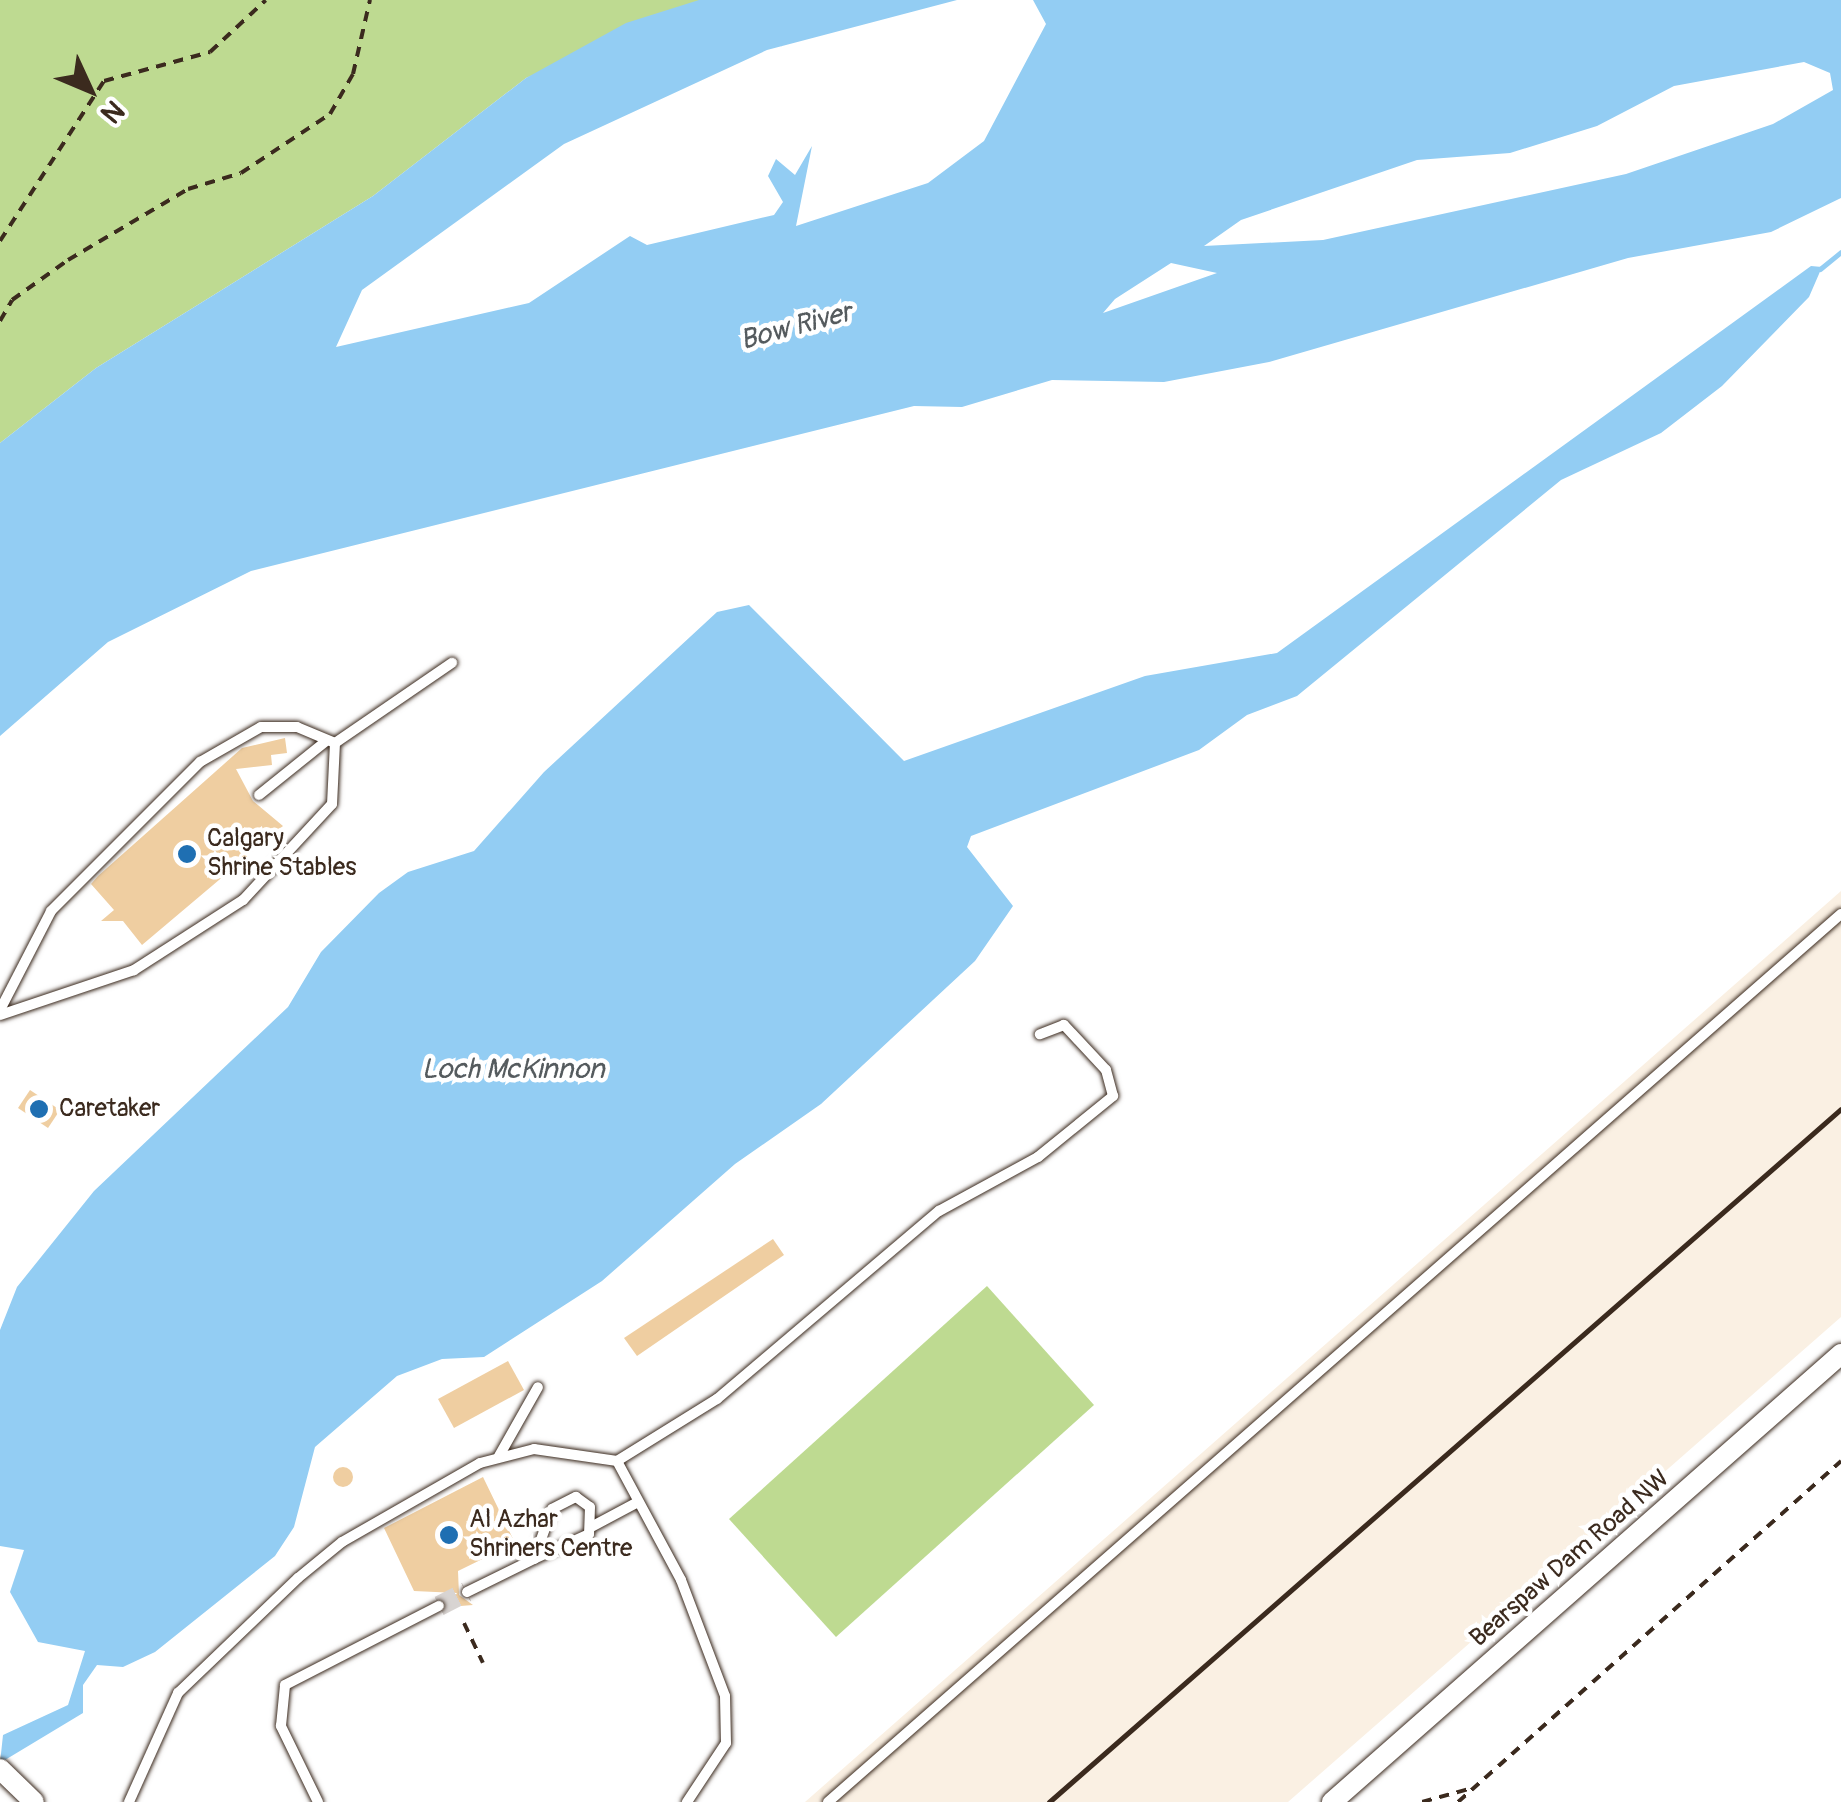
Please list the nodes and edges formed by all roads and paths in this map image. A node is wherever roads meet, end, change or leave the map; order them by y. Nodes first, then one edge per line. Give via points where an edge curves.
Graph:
1 (266, 0) edge
2 (370, 0) edge
3 (0, 240) edge
4 (0, 321) edge
5 (452, 663) dead end
6 (330, 743) junction
7 (259, 795) dead end
8 (1841, 914) edge
9 (0, 1012) edge
10 (1040, 1034) dead end
11 (1841, 1354) edge
12 (538, 1387) dead end
13 (499, 1456) junction
14 (616, 1461) junction
15 (1841, 1461) edge
16 (638, 1502) junction
17 (593, 1526) junction
18 (534, 1559) junction
19 (467, 1592) tunnel mouth
20 (439, 1606) tunnel mouth
21 (464, 1623) dead end
22 (484, 1662) dead end
23 (0, 1769) edge
24 (1474, 1788) junction
25 (34, 1802) edge
26 (129, 1802) edge
27 (318, 1802) edge
28 (686, 1802) edge
29 (828, 1802) edge
30 (1332, 1802) edge
31 (1422, 1802) edge
32 (1458, 1802) edge

1 - 3 path via 210,52 104,81
2 - 4 path via 353,74 330,114 241,173 188,189 68,260 12,300
5 - 6 lane
6 - 7 lane
6 - 9 lane via 332,804 244,900 134,970
6 - 9 lane via 297,728 261,727 200,762 51,911
8 - 29 lane
10 - 14 lane via 1064,1026 1106,1070 1113,1096 1038,1157 939,1211 744,1378
11 - 30 street, Bearspaw Dam Road NW
12 - 13 lane
13 - 14 lane via 574,1450
13 - 26 lane via 342,1542 210,1658 178,1693
14 - 16 lane
15 - 24 path
16 - 17 lane
16 - 28 lane via 681,1580 725,1696 726,1743
17 - 18 lane
17 - 18 lane via 583,1500 559,1503
18 - 19 lane
20 - 27 lane via 285,1685 281,1726
21 - 22 path
23 - 25 street
24 - 31 path
24 - 32 path

